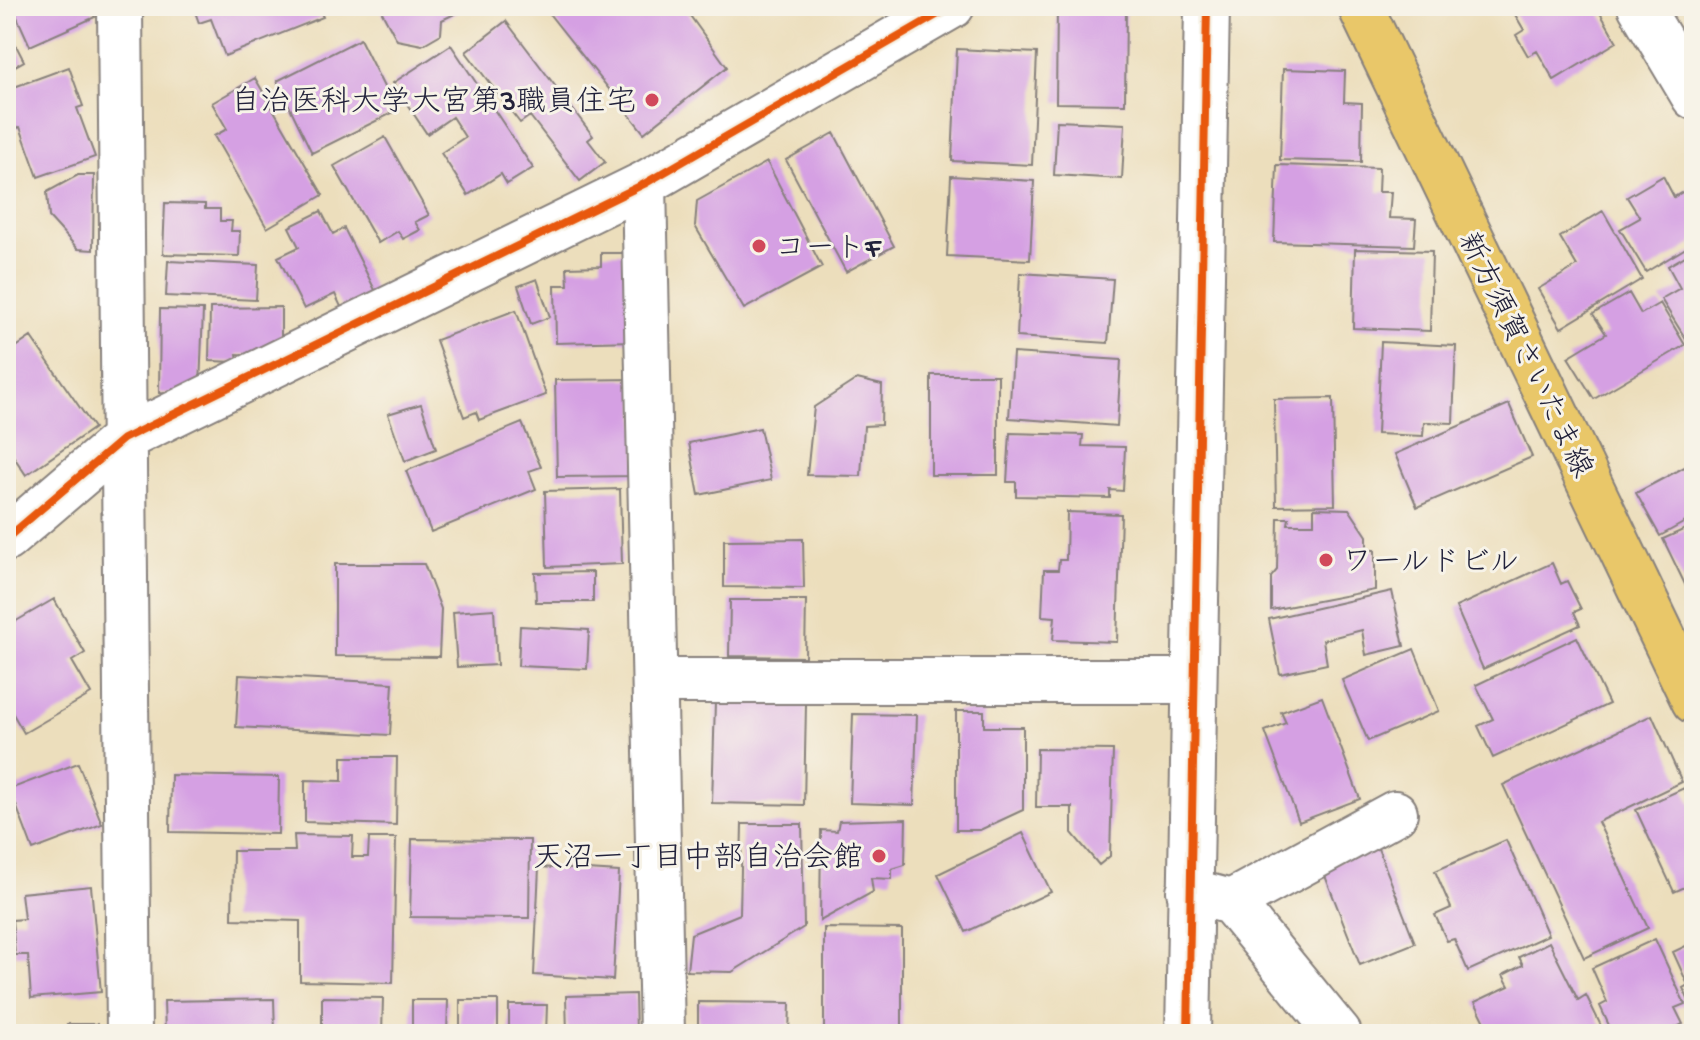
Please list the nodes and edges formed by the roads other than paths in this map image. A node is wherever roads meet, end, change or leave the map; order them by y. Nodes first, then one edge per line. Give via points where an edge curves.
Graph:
1 (120, 6) edge
2 (952, 6) edge
3 (1207, 6) edge
4 (1360, 6) edge
5 (1640, 6) edge
6 (1688, 73) edge
7 (644, 184) junction
8 (123, 439) junction
9 (6, 539) edge
10 (656, 681) junction
11 (1194, 681) junction
12 (1694, 701) edge
13 (1395, 813) dead end
14 (1189, 891) junction
15 (1231, 902) junction
16 (129, 1034) edge
17 (662, 1034) edge
18 (1188, 1034) edge
19 (1339, 1034) edge

1 - 8 street
2 - 7 street
3 - 11 street
4 - 12 main road, 新方須賀さいたま線
5 - 6 street
7 - 8 street
7 - 10 street
8 - 9 street
8 - 16 street
10 - 11 street
10 - 17 street
11 - 14 street
13 - 15 street
14 - 15 street
14 - 18 street
15 - 19 street

